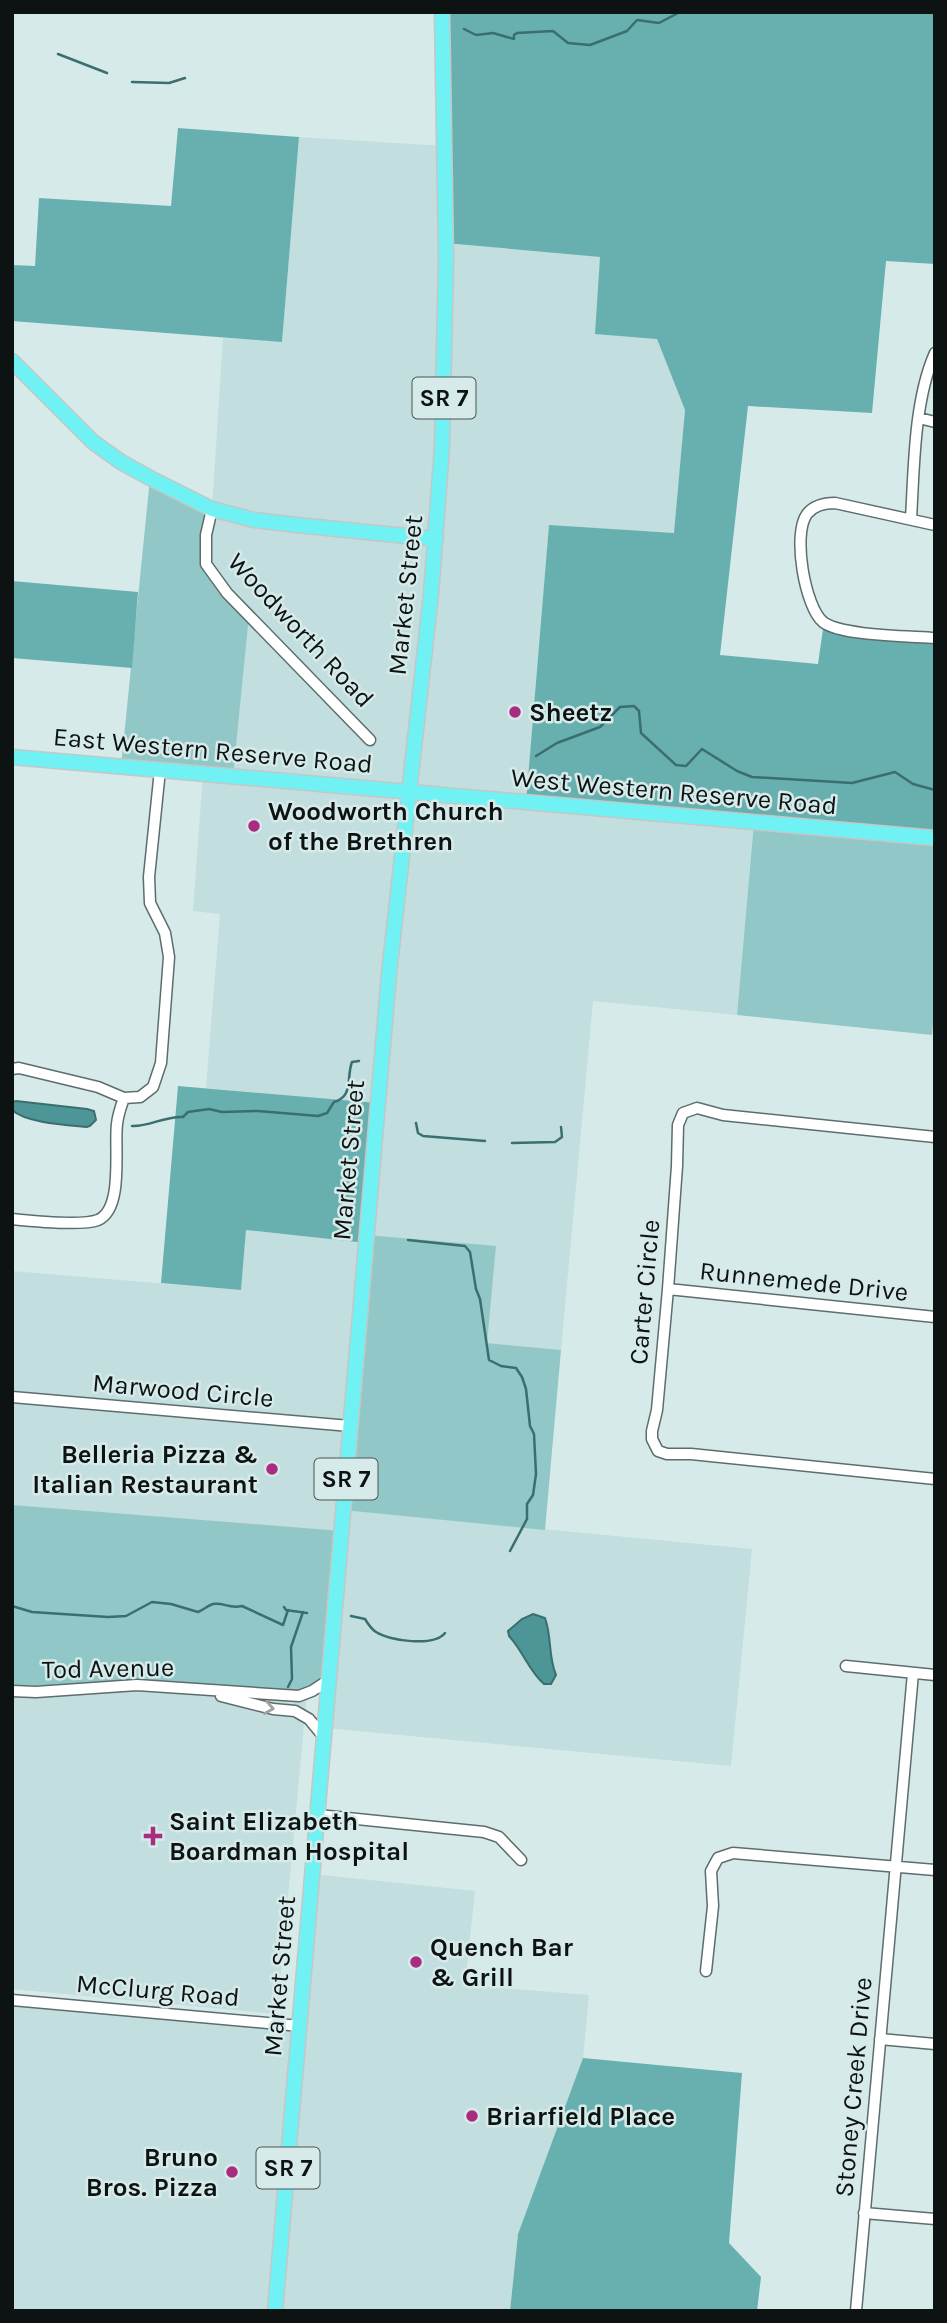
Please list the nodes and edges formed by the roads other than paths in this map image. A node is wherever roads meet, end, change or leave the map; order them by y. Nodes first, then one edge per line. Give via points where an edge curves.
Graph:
1 (442, 12) edge
2 (935, 353) edge
3 (12, 360) edge
4 (919, 418) junction
5 (935, 422) edge
6 (212, 509) junction
7 (911, 519) junction
8 (935, 525) edge
9 (436, 539) junction
10 (935, 638) edge
11 (370, 740) dead end
12 (12, 757) edge
13 (160, 770) junction
14 (410, 793) junction
15 (935, 838) edge
16 (12, 1069) edge
17 (124, 1098) junction
18 (935, 1137) edge
19 (12, 1219) edge
20 (668, 1289) junction
21 (935, 1317) edge
22 (12, 1397) edge
23 (350, 1426) junction
24 (935, 1479) edge
25 (846, 1666) dead end
26 (913, 1673) junction
27 (935, 1675) edge
28 (329, 1680) junction
29 (12, 1690) edge
30 (205, 1691) junction
31 (324, 1737) junction
32 (318, 1815) junction
33 (522, 1860) dead end
34 (894, 1866) junction
35 (935, 1870) edge
36 (706, 1971) dead end
37 (12, 2000) edge
38 (300, 2026) junction
39 (880, 2039) junction
40 (935, 2044) edge
41 (864, 2213) junction
42 (935, 2219) edge
43 (275, 2311) edge
44 (856, 2311) edge

1 - 9 main road, Market Street / SR 7 via 445,372
2 - 4 street
3 - 6 main road, Woodworth Road via 93,442 131,468
4 - 5 street
4 - 7 street
6 - 9 main road, Woodworth Road via 296,526
6 - 11 street, Woodworth Road via 206,564 228,593
7 - 8 street
7 - 10 street via 835,503 815,506 802,522 805,582 814,611 838,630
9 - 14 main road, Market Street / SR 7
12 - 13 main road, East Western Reserve Road
13 - 14 main road, East Western Reserve Road
13 - 17 street via 149,877 150,903 165,933 169,957 162,1052 153,1087 140,1097
14 - 15 main road, West Western Reserve Road
14 - 23 main road, Market Street / SR 7 via 388,985
16 - 17 street via 98,1087
17 - 19 street via 117,1124 114,1200 108,1212 98,1220 82,1222
18 - 20 street, Carter Circle via 723,1115 697,1108 683,1113 678,1125
20 - 21 street, Runnemede Drive
20 - 24 street, Carter Circle via 652,1431 658,1451
22 - 23 street, Marwood Circle
23 - 28 main road, Market Street / SR 7
25 - 26 street
26 - 27 street
26 - 34 street, Stoney Creek Drive
28 - 30 street, Tod Avenue via 299,1696
28 - 31 main road, Market Street / SR 7
29 - 30 street, Tod Avenue via 137,1685
30 -> 31 street, Tod Avenue via 295,1711
31 - 32 main road, Market Street / SR 7
32 - 33 street via 484,1832 499,1837
32 - 38 main road, Market Street / SR 7
34 - 35 street
34 - 36 street via 725,1854 711,1871 713,1906
34 - 39 street, Stoney Creek Drive
37 - 38 street, McClurg Road
38 - 43 main road, Market Street / SR 7
39 - 40 street
39 - 41 street, Stoney Creek Drive
41 - 42 street
41 - 44 street, Stoney Creek Drive

